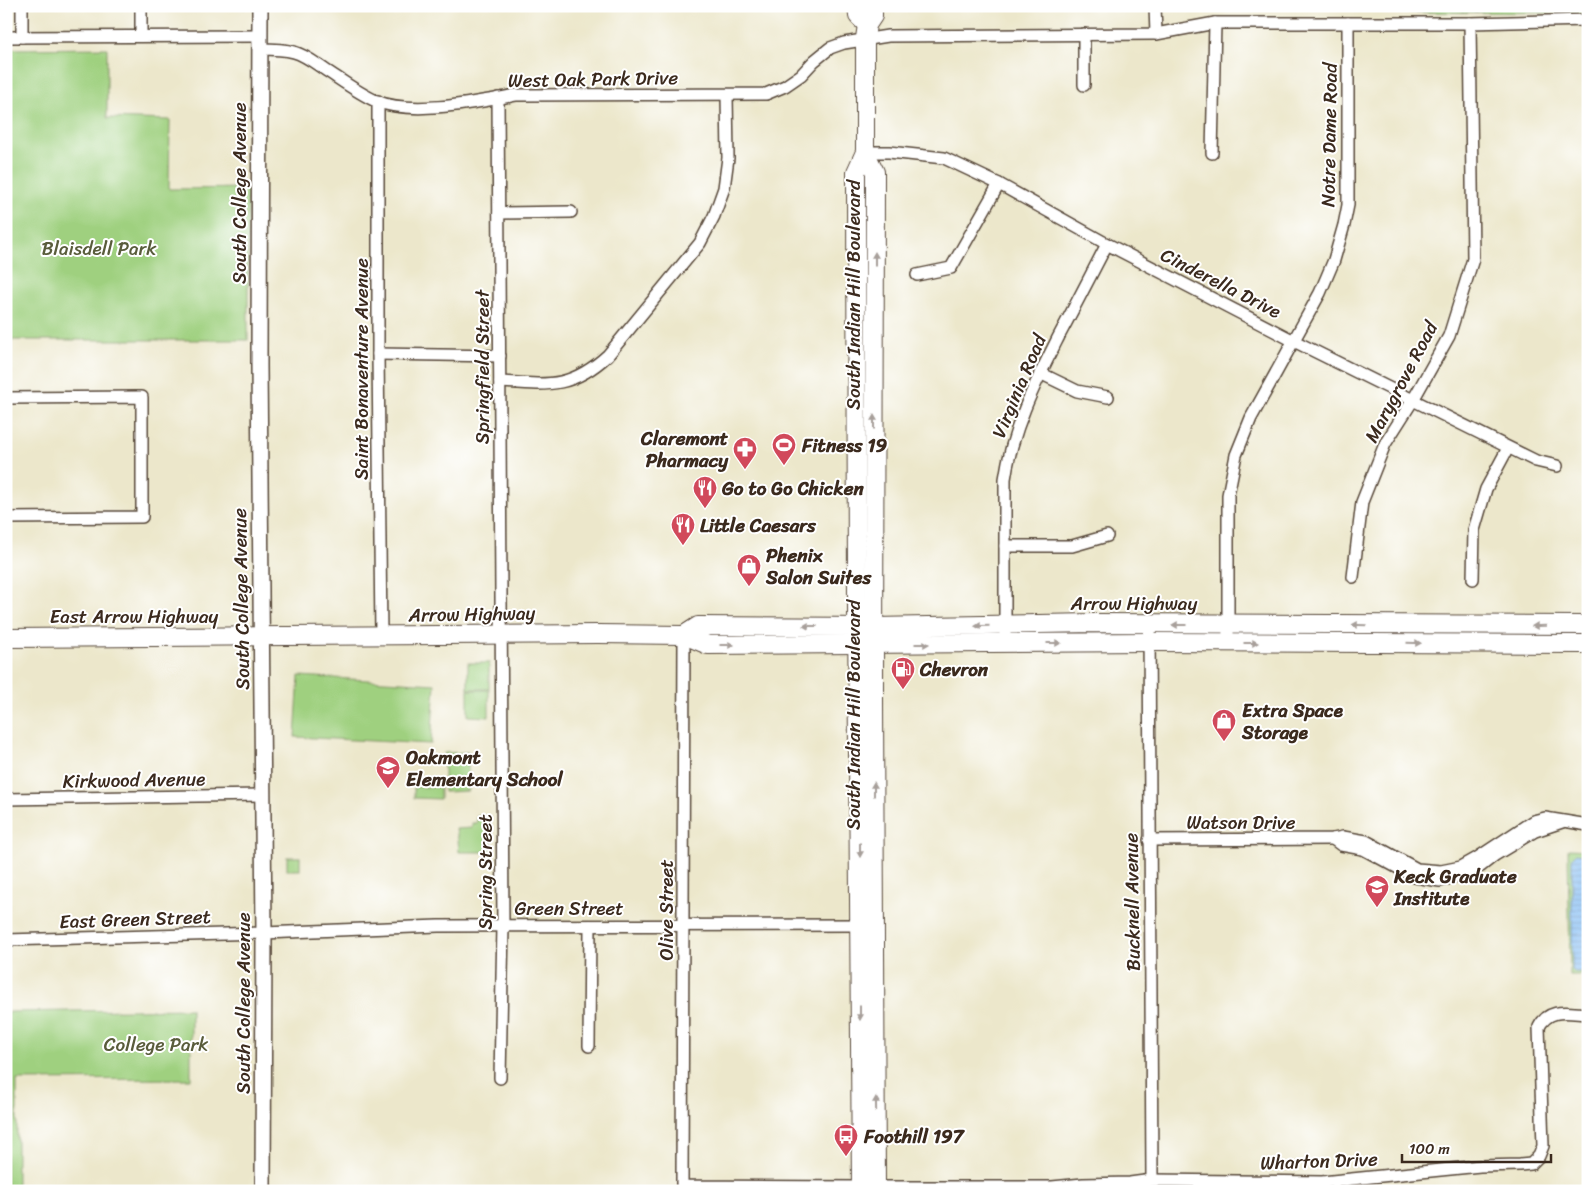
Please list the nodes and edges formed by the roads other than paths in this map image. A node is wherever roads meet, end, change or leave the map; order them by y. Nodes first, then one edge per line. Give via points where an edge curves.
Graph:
1 (22, 6) edge
2 (141, 6) edge
3 (260, 6) edge
4 (857, 6) edge
5 (873, 6) edge
6 (1155, 6) edge
7 (1588, 20) edge
8 (1215, 23) junction
9 (1348, 23) junction
10 (1470, 23) junction
11 (866, 32) junction
12 (1084, 34) junction
13 (1156, 34) junction
14 (141, 36) junction
15 (6, 37) edge
16 (22, 37) junction
17 (260, 43) junction
18 (1084, 85) dead end
19 (727, 95) junction
20 (498, 98) junction
21 (378, 101) junction
22 (865, 152) junction
23 (1212, 153) dead end
24 (998, 184) junction
25 (571, 212) dead end
26 (499, 213) junction
27 (1107, 244) junction
28 (917, 275) dead end
29 (1294, 340) junction
30 (378, 354) junction
31 (500, 356) junction
32 (1040, 373) junction
33 (500, 382) junction
34 (1108, 397) dead end
35 (6, 398) edge
36 (1413, 400) junction
37 (1508, 448) junction
38 (1557, 466) dead end
39 (6, 518) edge
40 (1106, 536) dead end
41 (1004, 546) junction
42 (1353, 577) dead end
43 (1473, 579) dead end
44 (1148, 624) junction
45 (1228, 625) junction
46 (1588, 625) edge
47 (1005, 626) junction
48 (502, 635) junction
49 (684, 635) junction
50 (381, 636) junction
51 (866, 636) junction
52 (261, 637) junction
53 (6, 638) edge
54 (1149, 642) junction
55 (1005, 643) junction
56 (1228, 643) junction
57 (1588, 644) edge
58 (263, 795) junction
59 (6, 799) edge
60 (1588, 825) edge
61 (1149, 840) junction
62 (867, 925) junction
63 (503, 926) junction
64 (590, 926) junction
65 (684, 926) junction
66 (264, 933) junction
67 (6, 940) edge
68 (1588, 1014) edge
69 (589, 1046) dead end
70 (500, 1078) dead end
71 (1152, 1180) junction
72 (869, 1189) edge
73 (263, 1191) edge

1 - 16 street
2 - 14 street
3 - 17 street, South College Avenue
4 - 11 main road, South Indian Hill Boulevard
5 - 11 main road, South Indian Hill Boulevard via 873,16
6 - 13 street
7 - 10 street, West Oak Park Drive
8 - 9 street, West Oak Park Drive
8 - 13 street, West Oak Park Drive
8 - 23 street
9 - 10 street, West Oak Park Drive
9 - 29 street, Notre Dame Road via 1348,205 1334,260
10 - 36 street, Marygrove Road via 1472,259 1449,336
11 - 12 street, West Oak Park Drive via 888,36
11 - 19 street, West Oak Park Drive via 830,48 785,86 766,94
11 - 22 main road, South Indian Hill Boulevard
12 - 13 street, West Oak Park Drive
12 - 18 street
14 - 16 street, West Oak Park Drive
14 - 17 street, West Oak Park Drive
15 - 16 street, West Oak Park Drive
17 - 21 street, West Oak Park Drive via 312,60
17 - 52 street, South College Avenue
19 - 20 street, West Oak Park Drive via 516,95
19 - 33 street via 728,158 724,188 700,243 594,368 560,383
20 - 21 street, West Oak Park Drive via 447,106 402,107
20 - 26 street, Springfield Street
21 - 30 street, Saint Bonaventure Avenue
22 - 24 street, Cinderella Drive via 944,158
22 - 51 main road, South Indian Hill Boulevard via 875,172
24 - 27 street, Cinderella Drive
24 - 28 street via 951,268
25 - 26 street
26 - 31 street, Springfield Street
27 - 29 street, Cinderella Drive
27 - 32 street, Virginia Road
29 - 36 street, Cinderella Drive
29 - 45 street, Notre Dame Road via 1250,418 1236,455 1228,495
30 - 31 street
30 - 50 street, Saint Bonaventure Avenue
31 - 33 street, Springfield Street
32 - 34 street via 1077,391
32 - 41 street, Virginia Road via 1008,459
33 - 48 street, Springfield Street
35 - 39 street via 142,397 142,517
36 - 37 street, Cinderella Drive
36 - 42 street, Marygrove Road via 1385,444 1362,502
37 - 38 street, Cinderella Drive via 1536,461
37 - 43 street via 1486,489 1474,530
40 - 41 street via 1072,546
41 - 47 street, Virginia Road
45 -> 44 main road, Arrow Highway
44 - 47 main road, Arrow Highway
44 - 54 street, Bucknell Avenue
46 -> 45 main road, Arrow Highway
45 - 56 street, Notre Dame Road
47 -> 51 main road, Arrow Highway
47 - 55 street, Virginia Road
48 - 49 main road, Arrow Highway
48 - 50 main road, Arrow Highway
48 - 63 street, Spring Street
49 - 51 main road, Arrow Highway via 698,626
49 - 65 street, Olive Street
50 - 52 main road, Arrow Highway
51 -> 55 main road, Arrow Highway
51 - 62 main road, South Indian Hill Boulevard
52 - 53 main road, East Arrow Highway
52 - 58 street, South College Avenue
55 -> 54 main road, Arrow Highway
54 - 56 main road, Arrow Highway
54 - 61 street, Bucknell Avenue
56 -> 57 main road, Arrow Highway
58 - 59 street, Kirkwood Avenue
58 - 66 street, South College Avenue
60 - 61 street, Watson Drive via 1562,822 1535,831 1481,866 1440,881 1415,877 1362,849 1341,845 1334,840
61 - 71 street, Bucknell Avenue
62 - 65 street, Green Street
62 - 72 main road, South Indian Hill Boulevard
63 - 64 street, Green Street
63 - 66 street, Green Street
63 - 70 street, Spring Street
64 - 65 street, Green Street
64 - 69 street
65 - 72 street, Olive Street via 682,1186
66 - 67 street, East Green Street
66 - 73 street, South College Avenue
68 - 71 street, Wharton Drive via 1554,1013 1544,1018 1539,1027 1543,1146 1531,1164 1322,1182
71 - 72 street via 1052,1187

